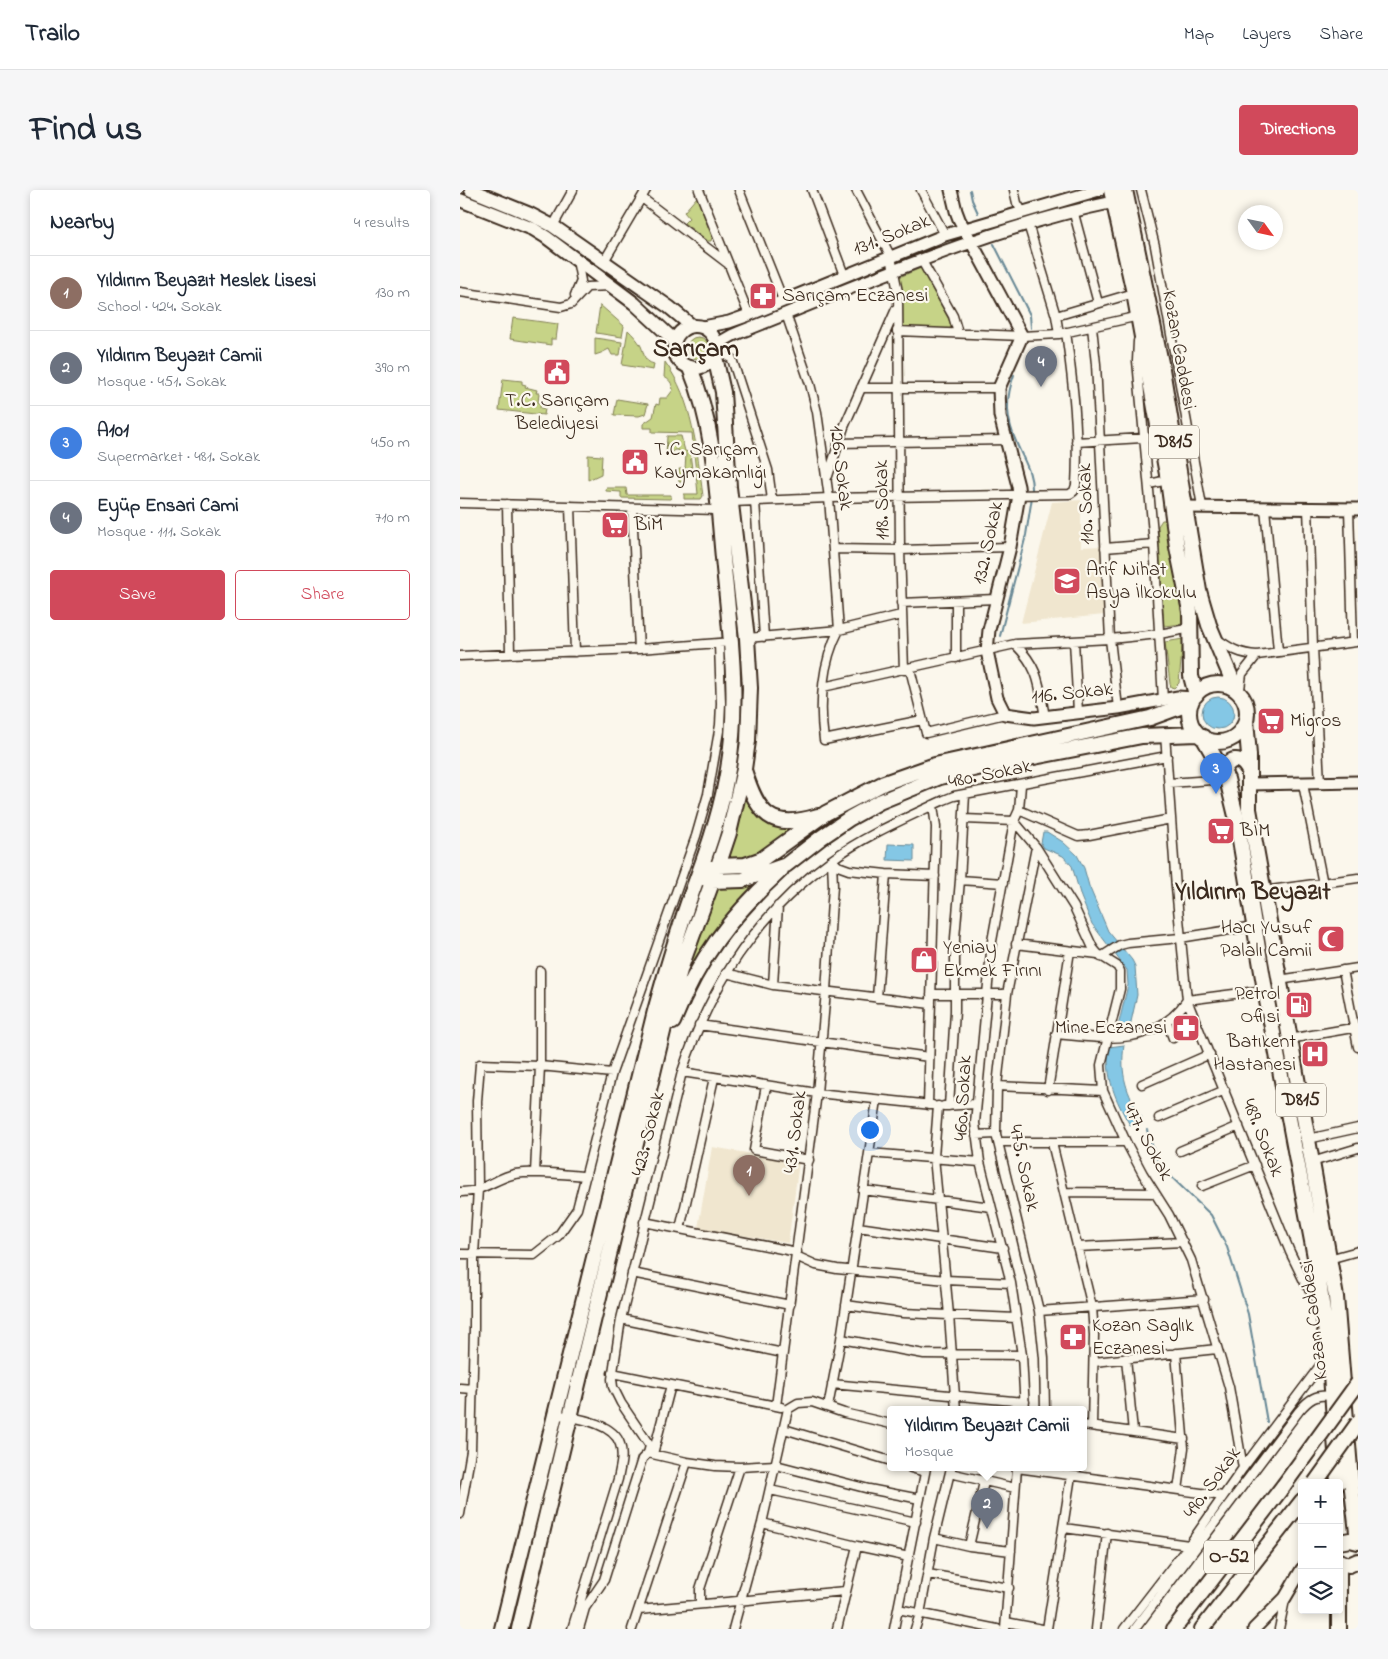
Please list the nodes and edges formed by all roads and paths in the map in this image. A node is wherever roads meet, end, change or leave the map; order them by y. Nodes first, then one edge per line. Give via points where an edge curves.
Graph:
1 (471, 190) edge
2 (573, 190) edge
3 (646, 190) edge
4 (699, 190) edge
5 (739, 190) edge
6 (812, 190) edge
7 (856, 190) edge
8 (921, 190) edge
9 (951, 190) edge
10 (1014, 190) edge
11 (1099, 190) edge
12 (1125, 190) edge
13 (1141, 190) edge
14 (1068, 194) edge
15 (496, 195) edge
16 (1113, 196) edge
17 (642, 198) junction
18 (460, 200) edge
19 (1073, 210) junction
20 (1022, 211) junction
21 (1028, 224) junction
22 (553, 226) junction
23 (964, 228) junction
24 (945, 235) junction
25 (972, 242) junction
26 (891, 257) junction
27 (577, 260) junction
28 (922, 261) junction
29 (604, 263) junction
30 (728, 264) junction
31 (894, 271) junction
32 (844, 275) junction
33 (612, 286) junction
34 (460, 292) edge
35 (1134, 293) junction
36 (783, 300) junction
37 (1098, 303) junction
38 (571, 304) junction
39 (898, 305) junction
40 (750, 314) junction
41 (786, 314) junction
42 (1056, 316) junction
43 (1139, 320) junction
44 (698, 327) junction
45 (1092, 327) junction
46 (897, 331) junction
47 (958, 333) junction
48 (1062, 333) junction
49 (1022, 336) junction
50 (675, 341) junction
51 (716, 350) junction
52 (690, 368) junction
53 (861, 388) junction
54 (898, 388) junction
55 (998, 388) junction
56 (1159, 437) junction
57 (1144, 439) junction
58 (1006, 440) junction
59 (1076, 442) junction
60 (1100, 442) junction
61 (838, 443) junction
62 (898, 443) junction
63 (827, 480) junction
64 (1168, 480) junction
65 (1149, 484) junction
66 (1024, 495) junction
67 (899, 497) junction
68 (829, 498) junction
69 (772, 500) junction
70 (755, 501) junction
71 (732, 502) junction
72 (460, 503) edge
73 (507, 504) junction
74 (570, 506) junction
75 (1202, 506) junction
76 (1184, 507) junction
77 (632, 508) junction
78 (1265, 508) junction
79 (1308, 508) junction
80 (1354, 509) edge
81 (718, 510) junction
82 (1154, 544) junction
83 (1010, 547) junction
84 (1105, 548) junction
85 (833, 549) junction
86 (900, 550) junction
87 (996, 599) junction
88 (956, 601) junction
89 (901, 603) junction
90 (901, 615) junction
91 (1192, 628) junction
92 (839, 630) junction
93 (1159, 634) junction
94 (764, 637) junction
95 (1214, 637) junction
96 (747, 638) junction
97 (1110, 639) junction
98 (1074, 641) junction
99 (1355, 642) edge
100 (725, 643) junction
101 (1015, 644) junction
102 (1313, 647) junction
103 (639, 649) junction
104 (987, 651) junction
105 (574, 652) junction
106 (1278, 652) junction
107 (510, 654) junction
108 (1257, 654) junction
109 (460, 656) edge
110 (956, 658) junction
111 (910, 668) junction
112 (823, 687) junction
113 (1238, 692) junction
114 (1194, 698) junction
115 (1163, 700) junction
116 (1118, 708) junction
117 (1078, 712) junction
118 (1005, 714) junction
119 (1045, 717) junction
120 (922, 720) junction
121 (1246, 720) junction
122 (926, 733) joint
123 (1166, 734) junction
124 (1201, 736) junction
125 (1167, 756) junction
126 (744, 769) junction
127 (1225, 776) junction
128 (1249, 777) junction
129 (1358, 782) edge
130 (1320, 783) junction
131 (1169, 784) junction
132 (1303, 784) junction
133 (1021, 785) junction
134 (965, 795) junction
135 (933, 805) junction
136 (1019, 810) junction
137 (826, 814) junction
138 (964, 819) junction
139 (1171, 819) junction
140 (1014, 821) junction
141 (1036, 848) junction
142 (832, 860) junction
143 (786, 865) junction
144 (718, 866) junction
145 (886, 874) junction
146 (704, 875) junction
147 (935, 876) junction
148 (1358, 878) edge
149 (960, 880) junction
150 (1003, 883) junction
151 (1324, 884) junction
152 (1263, 891) junction
153 (778, 906) junction
154 (1254, 926) junction
155 (1180, 938) junction
156 (1016, 944) junction
157 (1070, 951) junction
158 (1100, 956) junction
159 (1358, 968) edge
160 (1343, 970) junction
161 (540, 971) dead end
162 (726, 973) junction
163 (1279, 980) junction
164 (773, 984) junction
165 (1265, 990) junction
166 (826, 991) junction
167 (931, 994) junction
168 (955, 994) junction
169 (987, 994) junction
170 (1007, 994) junction
171 (877, 998) junction
172 (1187, 1000) junction
173 (931, 1004) junction
174 (1167, 1022) junction
175 (699, 1025) junction
176 (1356, 1027) edge
177 (1056, 1034) junction
178 (1173, 1038) dead end
179 (1107, 1039) junction
180 (1289, 1039) junction
181 (821, 1041) junction
182 (1358, 1047) edge
183 (1210, 1054) junction
184 (929, 1057) junction
185 (540, 1066) junction
186 (682, 1072) junction
187 (612, 1073) junction
188 (714, 1078) junction
189 (1142, 1084) dead end
190 (766, 1086) junction
191 (997, 1086) junction
192 (1048, 1090) junction
193 (1225, 1090) junction
194 (1103, 1091) junction
195 (817, 1093) junction
196 (877, 1100) junction
197 (976, 1104) junction
198 (928, 1105) junction
199 (938, 1106) junction
200 (949, 1106) junction
201 (645, 1108) junction
202 (1159, 1118) dead end
203 (1239, 1126) junction
204 (1358, 1128) edge
205 (996, 1134) junction
206 (976, 1135) junction
207 (1308, 1139) junction
208 (999, 1142) junction
209 (1126, 1142) junction
210 (1052, 1143) junction
211 (1358, 1148) edge
212 (1180, 1151) dead end
213 (869, 1153) junction
214 (934, 1157) junction
215 (808, 1160) junction
216 (980, 1162) junction
217 (1312, 1162) junction
218 (1255, 1165) junction
219 (535, 1173) junction
220 (586, 1176) junction
221 (1202, 1186) dead end
222 (478, 1190) junction
223 (863, 1190) junction
224 (460, 1192) edge
225 (1064, 1192) junction
226 (1155, 1193) junction
227 (937, 1200) junction
228 (991, 1207) junction
229 (644, 1222) junction
230 (858, 1228) junction
231 (680, 1229) junction
232 (942, 1240) junction
233 (1183, 1242) junction
234 (1077, 1247) junction
235 (1003, 1248) junction
236 (1358, 1251) edge
237 (460, 1254) edge
238 (796, 1254) junction
239 (474, 1255) junction
240 (1329, 1259) junction
241 (851, 1270) junction
242 (632, 1273) junction
243 (946, 1280) junction
244 (1011, 1283) junction
245 (1204, 1299) junction
246 (790, 1305) junction
247 (846, 1305) junction
248 (1092, 1307) junction
249 (1323, 1309) junction
250 (1039, 1311) junction
251 (949, 1315) junction
252 (1016, 1318) junction
253 (621, 1319) junction
254 (841, 1339) junction
255 (1217, 1349) junction
256 (783, 1353) junction
257 (1176, 1353) junction
258 (952, 1355) junction
259 (1022, 1355) junction
260 (1328, 1355) junction
261 (1126, 1358) junction
262 (1094, 1362) junction
263 (612, 1373) junction
264 (1358, 1383) edge
265 (832, 1384) junction
266 (671, 1385) junction
267 (460, 1388) edge
268 (473, 1389) junction
269 (956, 1396) junction
270 (1332, 1396) junction
271 (1025, 1402) junction
272 (776, 1406) junction
273 (956, 1406) edge
274 (1025, 1406) edge
275 (1045, 1406) edge
276 (828, 1407) junction
277 (788, 1409) junction
278 (555, 1414) junction
279 (570, 1417) junction
280 (887, 1423) edge
281 (1358, 1424) edge
282 (1087, 1425) edge
283 (1092, 1426) junction
284 (784, 1429) junction
285 (1133, 1432) junction
286 (1184, 1439) junction
287 (651, 1453) junction
288 (887, 1461) edge
289 (687, 1462) junction
290 (776, 1465) junction
291 (740, 1467) junction
292 (1243, 1468) junction
293 (925, 1471) edge
294 (950, 1471) edge
295 (953, 1471) edge
296 (1017, 1471) edge
297 (1045, 1471) edge
298 (1070, 1476) junction
299 (1318, 1479) edge
300 (984, 1482) junction
301 (1349, 1482) edge
302 (1015, 1488) junction
303 (770, 1490) junction
304 (1178, 1490) junction
305 (1223, 1496) junction
306 (920, 1498) junction
307 (1298, 1505) edge
308 (460, 1510) edge
309 (916, 1522) junction
310 (762, 1523) junction
311 (1064, 1528) junction
312 (1107, 1533) junction
313 (934, 1538) junction
314 (1343, 1541) edge
315 (1358, 1542) edge
316 (1189, 1545) junction
317 (857, 1546) junction
318 (969, 1546) junction
319 (1011, 1551) junction
320 (909, 1556) junction
321 (1358, 1561) edge
322 (1343, 1563) edge
323 (1339, 1569) edge
324 (928, 1574) junction
325 (1298, 1576) edge
326 (1009, 1588) junction
327 (845, 1591) junction
328 (1285, 1598) junction
329 (741, 1600) junction
330 (700, 1604) junction
331 (898, 1608) junction
332 (639, 1610) junction
333 (920, 1614) junction
334 (1006, 1626) edge
335 (502, 1629) edge
336 (518, 1629) edge
337 (572, 1629) edge
338 (579, 1629) edge
339 (632, 1629) edge
340 (733, 1629) edge
341 (837, 1629) edge
342 (894, 1629) edge
343 (915, 1629) edge
344 (997, 1629) edge
345 (1042, 1629) edge
346 (1047, 1629) edge
347 (1096, 1629) edge
348 (1124, 1629) edge
349 (1135, 1629) edge
350 (1174, 1629) edge
351 (1202, 1629) edge
352 (1254, 1629) edge
353 (1279, 1629) edge
354 (1339, 1629) edge

1 - 15 main road
2 - 22 street
3 - 17 street
4 - 30 street
5 - 36 street
6 - 32 street
7 - 26 street, 118. Sokak
8 - 24 street
9 - 23 main road
10 - 20 street
11 - 14 main road, 131. Sokak
12 - 76 highway, Kozan Caddesi / D815 via 1161,363
13 - 75 street via 1155,246
14 - 20 main road, 131. Sokak
15 - 22 main road
16 - 19 main road
16 - 35 highway, Kozan Caddesi / D815
17 - 29 street
17 - 30 street
18 - 27 main road via 533,229
19 - 21 main road
19 - 37 street
20 - 23 main road, 131. Sokak
21 - 25 main road
21 - 42 street
22 - 29 main road
23 - 24 main road, 131. Sokak
23 - 25 main road
24 - 26 main road, 131. Sokak
25 - 28 main road
25 - 49 main road
26 - 31 street, 118. Sokak
26 - 32 main road, 131. Sokak
27 - 33 main road
27 - 38 street via 580,282
28 - 31 main road
28 - 47 street via 953,316
29 - 44 main road
30 - 40 street
31 - 39 street, 118. Sokak
31 - 41 main road
32 - 36 main road, 131. Sokak
33 - 38 street via 587,287
33 - 50 main road
34 - 38 street via 562,307
35 - 37 street
35 - 43 highway, Kozan Caddesi / D815
36 - 40 main road, 131. Sokak
37 - 42 street
39 - 46 street, 118. Sokak
39 - 53 street
40 - 44 main road, 131. Sokak via 729,322
41 - 51 main road via 733,335
41 - 63 street, 126. Sokak via 814,399
42 - 48 street
43 - 45 street
43 - 56 highway, Kozan Caddesi / D815
43 - 57 street via 1137,361
44 - 50 main road via 682,331
44 - 51 main road via 714,336
45 - 48 street
45 - 60 street, 110. Sokak
46 - 47 street
46 - 54 street, 118. Sokak
47 - 49 street
48 - 49 street
48 - 59 street via 1072,378
49 - 55 main road, 132. Sokak
50 - 52 main road via 678,360
51 - 52 main road via 710,363 697,369
51 - 69 street via 732,359 735,367 768,470
51 - 71 highway via 723,392
52 - 81 highway via 704,409
53 - 54 street
53 - 61 street
54 - 55 street
54 - 62 street, 118. Sokak
55 - 58 main road, 132. Sokak
56 - 57 street
56 - 64 highway, Kozan Caddesi / D815
57 - 60 street
57 - 65 street
58 - 62 street
58 - 66 main road, 132. Sokak via 1018,486
59 - 60 street
59 - 66 street via 1074,491 1057,496
60 - 84 street, 110. Sokak
61 - 62 street
61 - 63 street
62 - 67 street, 118. Sokak
63 - 68 street, 126. Sokak
64 - 65 street
64 - 91 highway, Kozan Caddesi / D815
65 - 82 street
66 - 67 street
66 - 83 main road, 132. Sokak
67 - 68 street
67 - 86 street, 118. Sokak
68 - 69 street
68 - 85 street, 126. Sokak
69 - 70 street
70 - 71 street
70 - 94 street
71 - 96 highway
72 - 73 street
73 - 74 street
73 - 107 street
74 - 77 street
74 - 105 street
75 - 76 main road
75 - 78 main road
76 - 95 highway, Kozan Caddesi / D815 via 1199,591
77 - 81 street
77 - 103 street
78 - 79 main road
78 - 106 street
79 - 80 main road
79 - 102 street
80 - 99 street
81 - 100 highway
82 - 84 street
82 - 93 street
83 - 86 street
83 - 87 main road, 132. Sokak
84 - 97 street, 110. Sokak
85 - 86 street
85 - 92 street, 126. Sokak
86 - 89 street, 118. Sokak
87 - 88 street
87 - 104 main road, 132. Sokak
88 - 89 street
88 - 110 street
89 - 90 street, 118. Sokak
90 - 92 street
90 - 111 street, 118. Sokak via 904,670
91 - 93 street
91 - 114 highway, Kozan Caddesi / D815
92 - 94 street
92 - 112 street via 832,642
93 - 97 street
93 - 115 street
94 - 96 street
95 - 108 street via 1234,650
95 - 113 highway, Kozan Caddesi / D815
96 - 126 highway via 750,717
97 - 98 street
97 - 116 street, 110. Sokak
98 - 101 street
98 - 117 street
99 - 102 street
100 - 103 street
100 - 146 highway via 734,700 731,752
100 - 187 street via 720,725 708,794
101 - 104 street
101 - 119 street via 1035,670
102 - 106 street
102 - 130 street
103 - 105 street
104 - 110 street
104 - 118 main road, 132. Sokak via 997,698
105 - 107 street
106 - 108 street
107 - 109 street
108 - 113 street via 1242,674
110 - 111 street
111 - 112 street
111 - 120 street, 118. Sokak
112 - 120 street via 821,719 824,740
113 - 114 highway via 1216,684 1207,686
113 - 121 highway via 1246,706
114 - 115 main road, 116. Sokak
114 - 124 highway via 1190,709 1191,721
114 - 137 highway via 1150,718 935,765 884,783
115 - 116 main road, 116. Sokak
116 - 117 main road, 116. Sokak
117 - 119 main road, 116. Sokak
118 - 119 main road, 116. Sokak via 1024,718
118 - 122 street, 116. Sokak
120 - 122 street, 118. Sokak
121 - 124 highway via 1238,734 1229,740 1219,742
121 - 128 highway, Kozan Caddesi / D815
123 - 124 highway
123 - 125 street, 489. Sokak
123 - 143 highway via 982,767 940,778 896,794 850,818
124 - 127 highway, Kozan Caddesi / D815
125 - 131 street, 489. Sokak
125 - 133 street, 480. Sokak
126 - 137 highway via 758,806 770,816 792,822
126 - 144 highway
127 - 128 highway via 1226,766 1238,760 1243,762
127 - 131 street
127 - 154 highway, Kozan Caddesi / D815 via 1235,809
128 - 132 main road
128 - 152 highway, Kozan Caddesi / D815 via 1249,809
129 - 130 main road
130 - 132 main road
131 - 139 street, 489. Sokak
132 - 151 street
133 - 134 street, 480. Sokak
133 - 136 street, 460. Sokak
134 - 135 street, 480. Sokak
134 - 138 street
135 - 142 street, 480. Sokak
135 - 147 street
136 - 139 street via 1078,836
136 - 140 street, 460. Sokak
137 - 144 highway via 762,859 745,865
138 - 140 street
138 - 149 street
139 - 155 street, 489. Sokak
140 - 141 street
140 - 150 street, 460. Sokak
141 - 156 street, 475. Sokak
141 - 158 street, 477. Sokak via 1074,907
142 - 145 street via 842,868
142 - 153 street, 423. Sokak
142 - 166 street, 431. Sokak
143 - 146 highway via 743,880
143 - 201 highway via 728,924 701,962 670,1030
144 - 146 highway via 708,869
145 - 147 street
145 - 171 street
146 - 201 highway
146 - 278 highway via 662,987
147 - 167 street
148 - 151 street
149 - 150 street
149 - 168 street
150 - 169 street, 460. Sokak via 992,941
151 - 152 street
152 - 163 highway, Kozan Caddesi / D815
153 - 162 street, 423. Sokak via 754,932
153 - 164 street
154 - 155 street
154 - 165 highway, Kozan Caddesi / D815
155 - 158 street via 1120,945
155 - 172 street, 489. Sokak
156 - 157 street
156 - 170 street, 475. Sokak
157 - 158 street
157 - 177 street
158 - 179 street, 477. Sokak via 1116,966 1121,978
159 - 160 street
160 - 163 street
160 - 176 street
161 - 185 street
162 - 164 street
162 - 175 street, 423. Sokak
163 - 180 highway, Kozan Caddesi / D815
164 - 166 street
165 - 172 street
165 - 249 highway, Kozan Caddesi / D815
166 - 171 street
166 - 181 street, 431. Sokak
167 - 168 street
167 - 173 street
168 - 169 street
168 - 200 street
169 - 170 street
169 - 197 street, 460. Sokak
170 - 191 street, 475. Sokak
171 - 173 street
172 - 174 street
172 - 183 street, 489. Sokak
173 - 184 street
174 - 178 street
174 - 179 street via 1141,1034
175 - 181 street
175 - 186 street, 423. Sokak
176 - 180 street
176 - 182 street
177 - 179 street
177 - 192 street
179 - 194 street, 477. Sokak via 1102,1065
180 - 207 highway, Kozan Caddesi / D815
181 - 184 street
181 - 195 street, 431. Sokak
183 - 189 street
183 - 193 street, 489. Sokak
184 - 198 street
185 - 187 street
185 - 219 street
185 - 222 street via 480,1064
186 - 188 street
186 - 229 street, 423. Sokak
187 - 220 street
188 - 190 street
188 - 231 street
190 - 195 street
190 - 215 street via 754,1150
191 - 192 street
191 - 205 street, 475. Sokak
192 - 194 street
193 - 202 street
193 - 203 street, 489. Sokak
194 - 209 street, 477. Sokak
195 - 196 street
195 - 215 street, 431. Sokak
196 - 198 street
196 - 213 street
197 - 200 street
197 - 206 street, 460. Sokak
198 - 199 street
199 - 200 street
199 - 214 street
201 - 279 highway
203 - 212 street
203 - 218 street, 489. Sokak
204 - 207 street
205 - 206 street
205 - 208 street, 475. Sokak
206 - 216 street, 460. Sokak
207 - 217 highway, Kozan Caddesi / D815
208 - 210 street
208 - 250 street, 475. Sokak
209 - 210 street
209 - 226 street, 477. Sokak
210 - 225 street
211 - 217 street
213 - 214 street
213 - 223 street
214 - 216 street
214 - 227 street
215 - 238 street, 431. Sokak
216 - 228 street, 460. Sokak
217 - 240 highway, Kozan Caddesi / D815
218 - 221 street
218 - 249 street, 489. Sokak via 1290,1252
219 - 220 street
219 - 222 street via 515,1174
220 - 239 street via 578,1210 558,1236 534,1255
222 - 224 street
222 - 239 street
223 - 227 street
223 - 230 street
225 - 226 street
225 - 234 street
226 - 233 street, 477. Sokak
227 - 228 street
227 - 232 street
228 - 235 street, 460. Sokak
229 - 231 street
229 - 242 street, 423. Sokak
230 - 232 street
230 - 241 street
231 - 238 street
232 - 235 street
232 - 243 street
233 - 234 street
233 - 245 street, 477. Sokak
234 - 248 street
235 - 244 street, 460. Sokak
236 - 240 street
237 - 239 street
238 - 241 street via 826,1268
238 - 246 street, 431. Sokak
239 - 268 street
240 - 301 highway, Kozan Caddesi / D815 via 1336,1297
241 - 243 street
241 - 247 street
242 - 246 street
242 - 253 street, 423. Sokak
243 - 244 street
243 - 251 street
244 - 252 street, 460. Sokak
245 - 248 street
245 - 255 street, 477. Sokak
246 - 256 street, 431. Sokak
247 - 251 street
247 - 254 street
248 - 250 street
248 - 262 street
249 - 260 highway, Kozan Caddesi / D815
250 - 275 street, 475. Sokak
251 - 252 street
251 - 258 street
252 - 259 street, 460. Sokak
253 - 256 street
253 - 263 street, 423. Sokak
254 - 258 street
254 - 265 street
255 - 257 street
255 - 292 street, 477. Sokak via 1229,1387
256 - 272 street, 431. Sokak
257 - 261 street
257 - 286 street
258 - 259 street
258 - 269 street
259 - 271 street, 460. Sokak
260 - 270 highway, Kozan Caddesi / D815
260 - 292 street, 490. Sokak
261 - 262 street
261 - 285 street
262 - 283 street
263 - 266 street
263 - 287 street, 423. Sokak via 613,1387 620,1403 649,1442
264 - 350 highway, O-52, bridge
265 - 269 street
265 - 276 street
266 - 272 street
266 - 287 street
267 - 268 street
268 - 308 street via 470,1451
269 - 271 street
269 - 273 street
270 - 301 highway, Kozan Caddesi / D815
270 - 349 street via 1316,1396 1306,1402
271 - 274 street, 460. Sokak
272 - 277 street
276 - 277 street via 805,1402
276 - 280 street
277 - 284 street
278 - 279 street
278 - 335 highway
279 - 336 highway
279 - 337 street via 594,1422 611,1431 620,1443 622,1459
281 - 299 highway, bridge
282 - 283 street
283 - 285 street
284 - 288 street
284 - 290 street
285 - 286 street
286 - 304 street
287 - 289 street
287 - 338 street via 642,1459 604,1580 585,1608
289 - 291 street
289 - 332 street
290 - 291 street
290 - 303 street
290 - 306 street via 869,1489
291 - 330 street via 700,1589
292 - 305 street, 490. Sokak
293 - 306 street
294 - 313 street
295 - 300 street
296 - 302 street
297 - 298 street
298 - 304 street
298 - 311 street
300 - 302 street
300 - 318 street
301 - 315 highway, Kozan Caddesi / D815
302 - 319 street
303 - 309 street
303 - 310 street
304 - 305 street
305 - 316 street, 490. Sokak
306 - 309 street
307 - 351 highway, O-52
309 - 320 street
310 - 317 street
310 - 329 street
311 - 312 street
311 - 346 street
312 - 316 street
312 - 347 street
313 - 318 street
313 - 324 street
314 - 315 highway
316 - 348 street, 490. Sokak
317 - 320 street
317 - 327 street
318 - 319 street
319 - 326 street
320 - 331 street
321 - 322 highway via 1349,1565
323 - 354 highway
324 - 326 street
324 - 333 street
325 - 328 main road
326 - 334 street
327 - 329 street
327 - 341 street
328 - 352 main road
328 - 353 street
329 - 330 street
329 - 340 street
330 - 332 street
331 - 333 street
331 - 342 street
332 - 339 street
333 - 343 street
333 - 344 street
334 - 345 street

